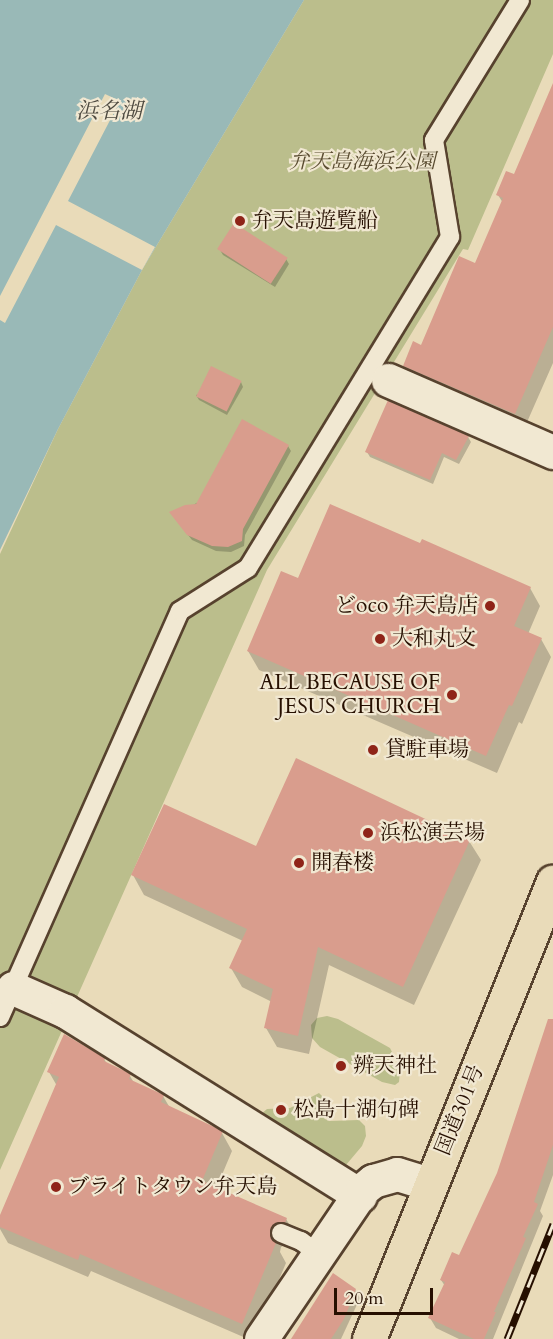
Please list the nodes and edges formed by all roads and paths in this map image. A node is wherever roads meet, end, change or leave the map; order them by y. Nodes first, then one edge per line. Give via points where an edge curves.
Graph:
1 (520, 0) edge
2 (388, 380) dead end
3 (553, 452) edge
4 (553, 882) edge
5 (7, 1002) edge
6 (430, 1184) junction
7 (360, 1195) junction
8 (281, 1233) dead end
9 (319, 1254) junction
10 (261, 1339) edge
11 (369, 1339) edge

1 - 5 lane via 434,140 450,237 248,568 180,611
2 - 3 street
4 - 6 highway, 国道301号
5 - 7 street via 65,1011
6 - 7 street via 409,1176 391,1175 373,1181
6 - 11 highway, 国道301号
7 - 9 street
8 - 9 lane
9 - 10 street

